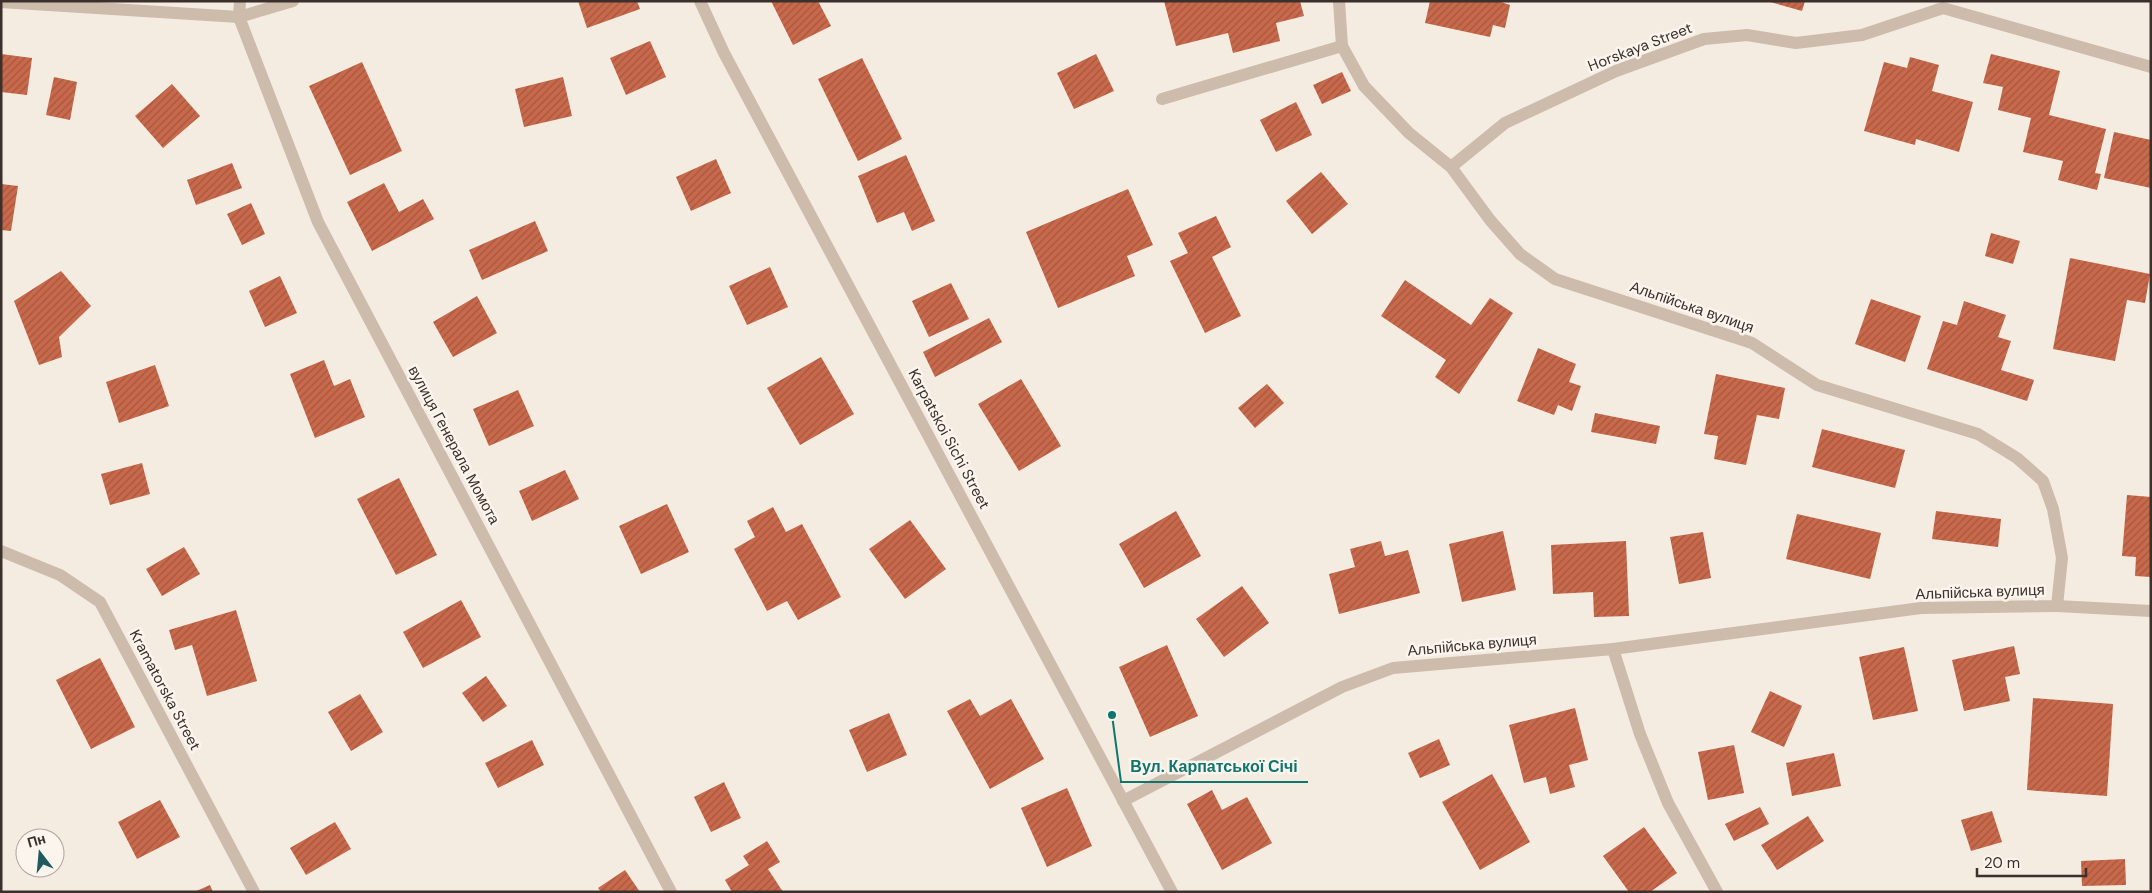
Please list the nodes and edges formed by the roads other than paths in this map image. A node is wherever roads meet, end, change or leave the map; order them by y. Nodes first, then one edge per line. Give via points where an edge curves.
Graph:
1 (240, 1) edge
2 (294, 1) edge
3 (700, 1) edge
4 (1339, 1) edge
5 (1, 2) edge
6 (1942, 5) edge
7 (239, 17) junction
8 (1342, 46) junction
9 (2151, 67) edge
10 (1162, 99) dead end
11 (1452, 167) junction
12 (1, 551) edge
13 (2058, 606) junction
14 (2151, 610) edge
15 (1613, 649) junction
16 (1123, 801) junction
17 (254, 892) edge
18 (671, 892) edge
19 (1172, 892) edge
20 (1718, 892) edge

1 - 7 street, вулиця Генерала Момота
2 - 7 street
3 - 16 street, Karpatskoi Sichi Street via 724,53
4 - 8 street, Альпійська вулиця
5 - 7 street
6 - 9 street, Horskaya Street
6 - 11 street, Horskaya Street via 1862,35 1796,43 1746,35 1704,39 1616,72 1506,123
7 - 18 street, вулиця Генерала Момота via 318,222
8 - 10 street
8 - 11 street, Альпійська вулиця via 1364,86 1409,133
11 - 13 street, Альпійська вулиця via 1490,220 1520,254 1555,279 1752,343 1817,385 1978,434 2017,458 2043,481 2053,509 2062,558
12 - 17 street, Kramatorska Street via 60,575 100,602
13 - 14 street
13 - 15 street, Альпійська вулиця via 1921,608
15 - 16 street, Альпійська вулиця via 1393,668 1342,687
15 - 20 street via 1640,734 1668,803
16 - 19 street, Karpatskoi Sichi Street

